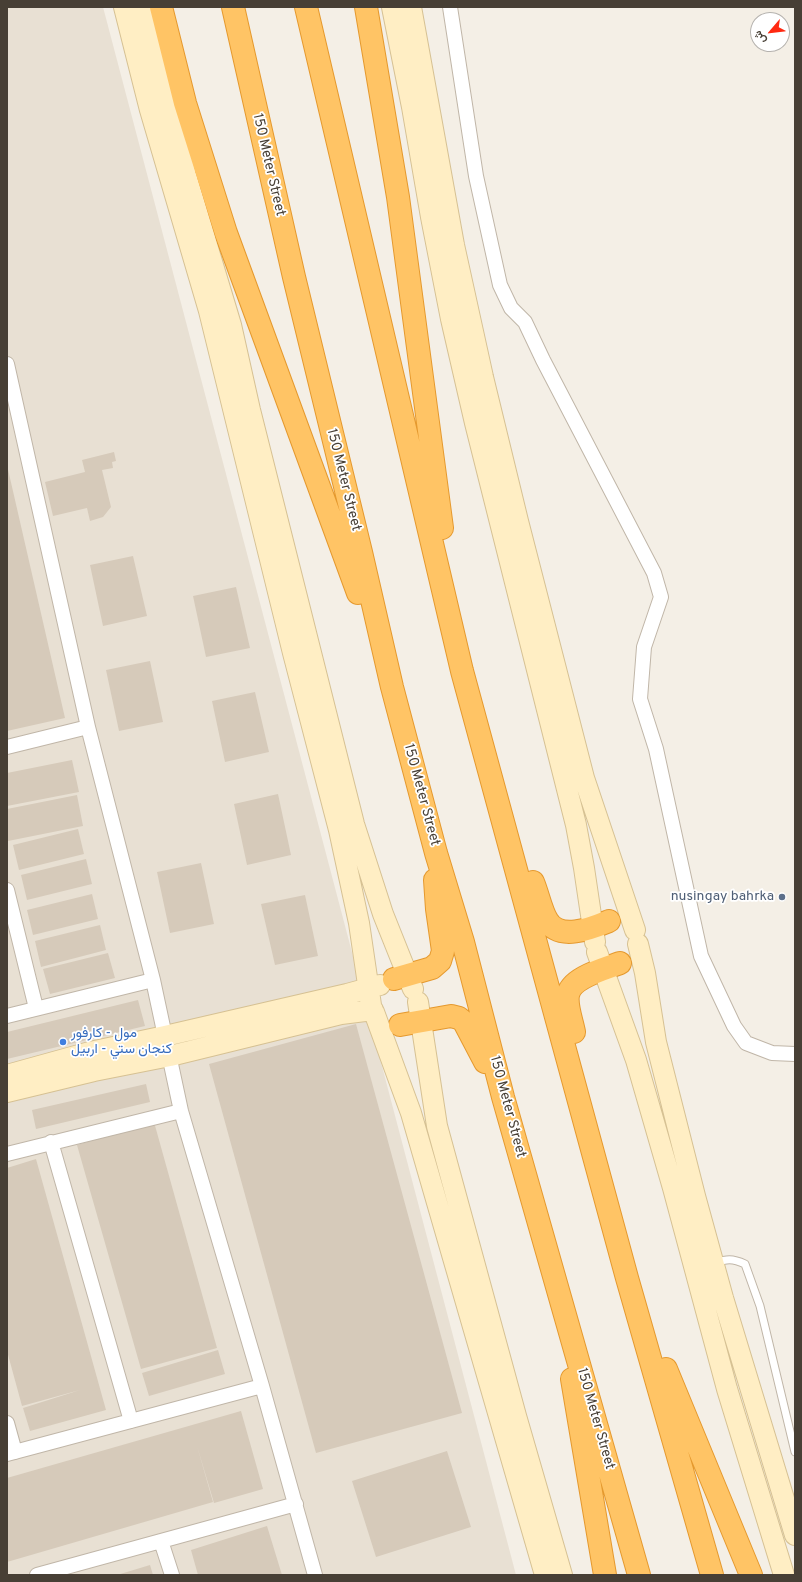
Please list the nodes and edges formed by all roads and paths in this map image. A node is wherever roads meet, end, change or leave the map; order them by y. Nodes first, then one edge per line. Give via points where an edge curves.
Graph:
1 (124, 7) edge
2 (143, 7) edge
3 (161, 7) edge
4 (233, 7) edge
5 (306, 7) edge
6 (366, 7) edge
7 (392, 7) edge
8 (411, 7) edge
9 (450, 7) edge
10 (7, 364) edge
11 (462, 671) junction
12 (392, 688) junction
13 (88, 726) junction
14 (7, 747) edge
15 (507, 836) junction
16 (436, 853) junction
17 (7, 890) edge
18 (636, 937) junction
19 (603, 946) junction
20 (153, 980) junction
21 (400, 999) junction
22 (36, 1008) junction
23 (7, 1016) edge
24 (165, 1036) junction
25 (795, 1054) edge
26 (170, 1056) junction
27 (92, 1062) junction
28 (7, 1074) edge
29 (7, 1092) edge
30 (577, 1095) junction
31 (503, 1096) junction
32 (181, 1111) junction
33 (51, 1142) junction
34 (7, 1154) edge
35 (714, 1263) junction
36 (627, 1278) junction
37 (561, 1300) junction
38 (262, 1386) junction
39 (130, 1421) junction
40 (7, 1423) edge
41 (795, 1452) edge
42 (11, 1453) edge
43 (296, 1504) junction
44 (795, 1535) edge
45 (161, 1541) junction
46 (43, 1574) edge
47 (172, 1575) edge
48 (315, 1575) edge
49 (545, 1575) edge
50 (562, 1575) edge
51 (605, 1575) edge
52 (639, 1575) edge
53 (712, 1575) edge
54 (751, 1575) edge
55 (784, 1575) edge

1 - 21 street via 136,61 209,311 339,830 359,923
2 - 21 street via 186,175 230,325 354,824 383,914
3 - 12 highway via 185,103 226,233
4 - 12 highway, 150 Meter Street
5 - 11 highway
6 - 11 highway via 398,197
7 - 19 street via 451,319 480,446 576,825
8 - 18 street via 456,252 514,506 584,778
9 - 25 street via 476,176 500,285 511,308 525,322 654,573 661,597 644,647 640,698 656,749 701,956 734,1026 746,1043 772,1053
10 - 13 street
11 - 15 highway
12 - 16 highway, 150 Meter Street
13 - 14 street
13 - 20 street
15 - 19 highway via 526,867 546,919 552,927
15 - 30 highway
16 - 21 highway via 436,890 442,956
16 - 31 highway, 150 Meter Street via 463,942
17 - 22 street
18 - 19 street via 630,925 624,921
18 - 19 street via 636,951 627,961
18 - 35 street via 666,1086
19 - 30 highway via 572,985 568,995 577,1057
19 - 55 street via 669,1174 727,1390
20 - 22 street
20 - 24 street
21 - 24 street
21 - 26 street
21 - 31 highway via 459,1018 464,1022
21 - 49 street via 411,1113
21 - 50 street via 428,1075 439,1133
22 - 23 street
24 - 26 street
24 - 27 street
26 - 27 street
26 - 32 street
27 - 28 street
27 - 29 street
30 - 36 highway
31 - 37 highway, 150 Meter Street
32 - 33 street
32 - 38 street
33 - 34 street
33 - 39 street
35 - 41 lane via 735,1259 745,1264 760,1306
35 - 44 street
36 - 53 highway
36 - 54 highway
37 - 51 highway via 576,1408
37 - 52 highway, 150 Meter Street
38 - 39 street
38 - 43 street
39 - 42 street
40 - 42 street
43 - 45 street
43 - 48 street
45 - 46 street
45 - 47 street

